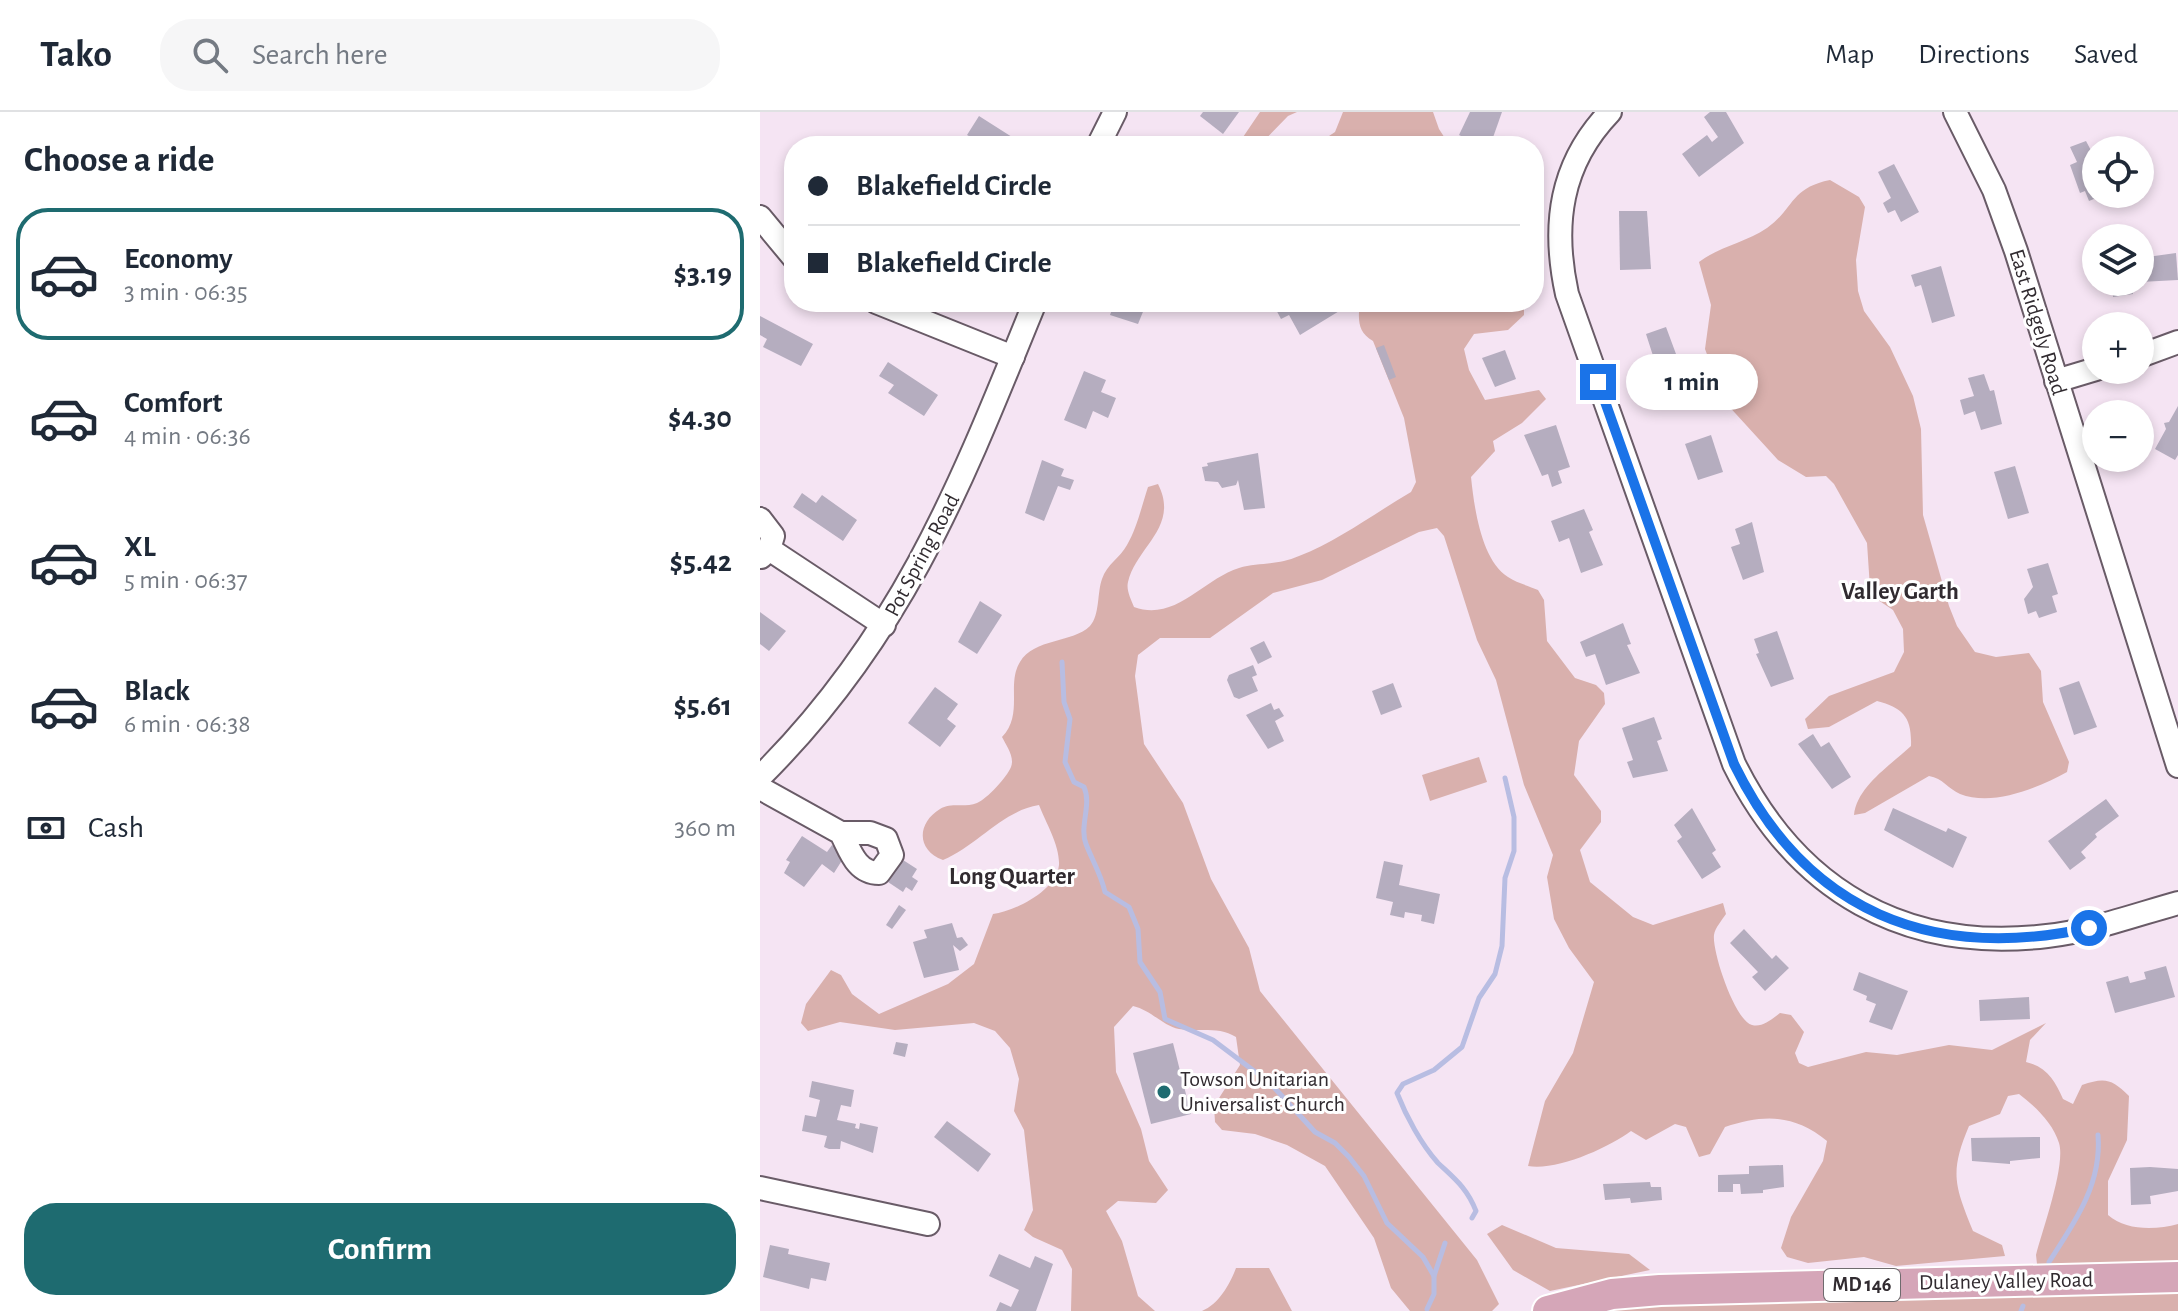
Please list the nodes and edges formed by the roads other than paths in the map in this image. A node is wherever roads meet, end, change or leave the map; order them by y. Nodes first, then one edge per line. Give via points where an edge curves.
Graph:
1 (1115, 112) edge
2 (1610, 112) edge
3 (1955, 112) edge
4 (1103, 136) edge
5 (760, 217) edge
6 (784, 246) edge
7 (901, 312) edge
8 (1031, 312) edge
9 (2178, 342) edge
10 (2154, 351) edge
11 (1013, 357) junction
12 (2082, 373) edge
13 (2056, 381) junction
14 (760, 519) edge
15 (765, 553) edge
16 (884, 625) junction
17 (2178, 766) edge
18 (760, 777) edge
19 (760, 788) edge
20 (841, 833) dead end
21 (2178, 903) edge
22 (760, 1188) edge
23 (928, 1224) dead end
24 (2178, 1277) edge
25 (1548, 1311) edge

1 - 4 street
2 - 21 street via 1585,140 1562,195 1560,259 1567,294 1734,764 1776,835 1843,894 1883,916 1939,934 2008,940 2051,936
3 - 13 street, East Ridgely Road via 2005,219
5 - 6 street
7 - 11 street
8 - 11 street, Pot Spring Road
9 - 10 street
11 - 16 street, Pot Spring Road via 940,528
12 - 13 street
13 - 17 street, East Ridgely Road
14 - 15 street via 771,529
15 - 16 street
16 - 18 street, Pot Spring Road via 829,700
19 - 20 street
22 - 23 street
24 - 25 main road, Dulaney Valley Road / MD 146 via 1660,1290 1612,1294

